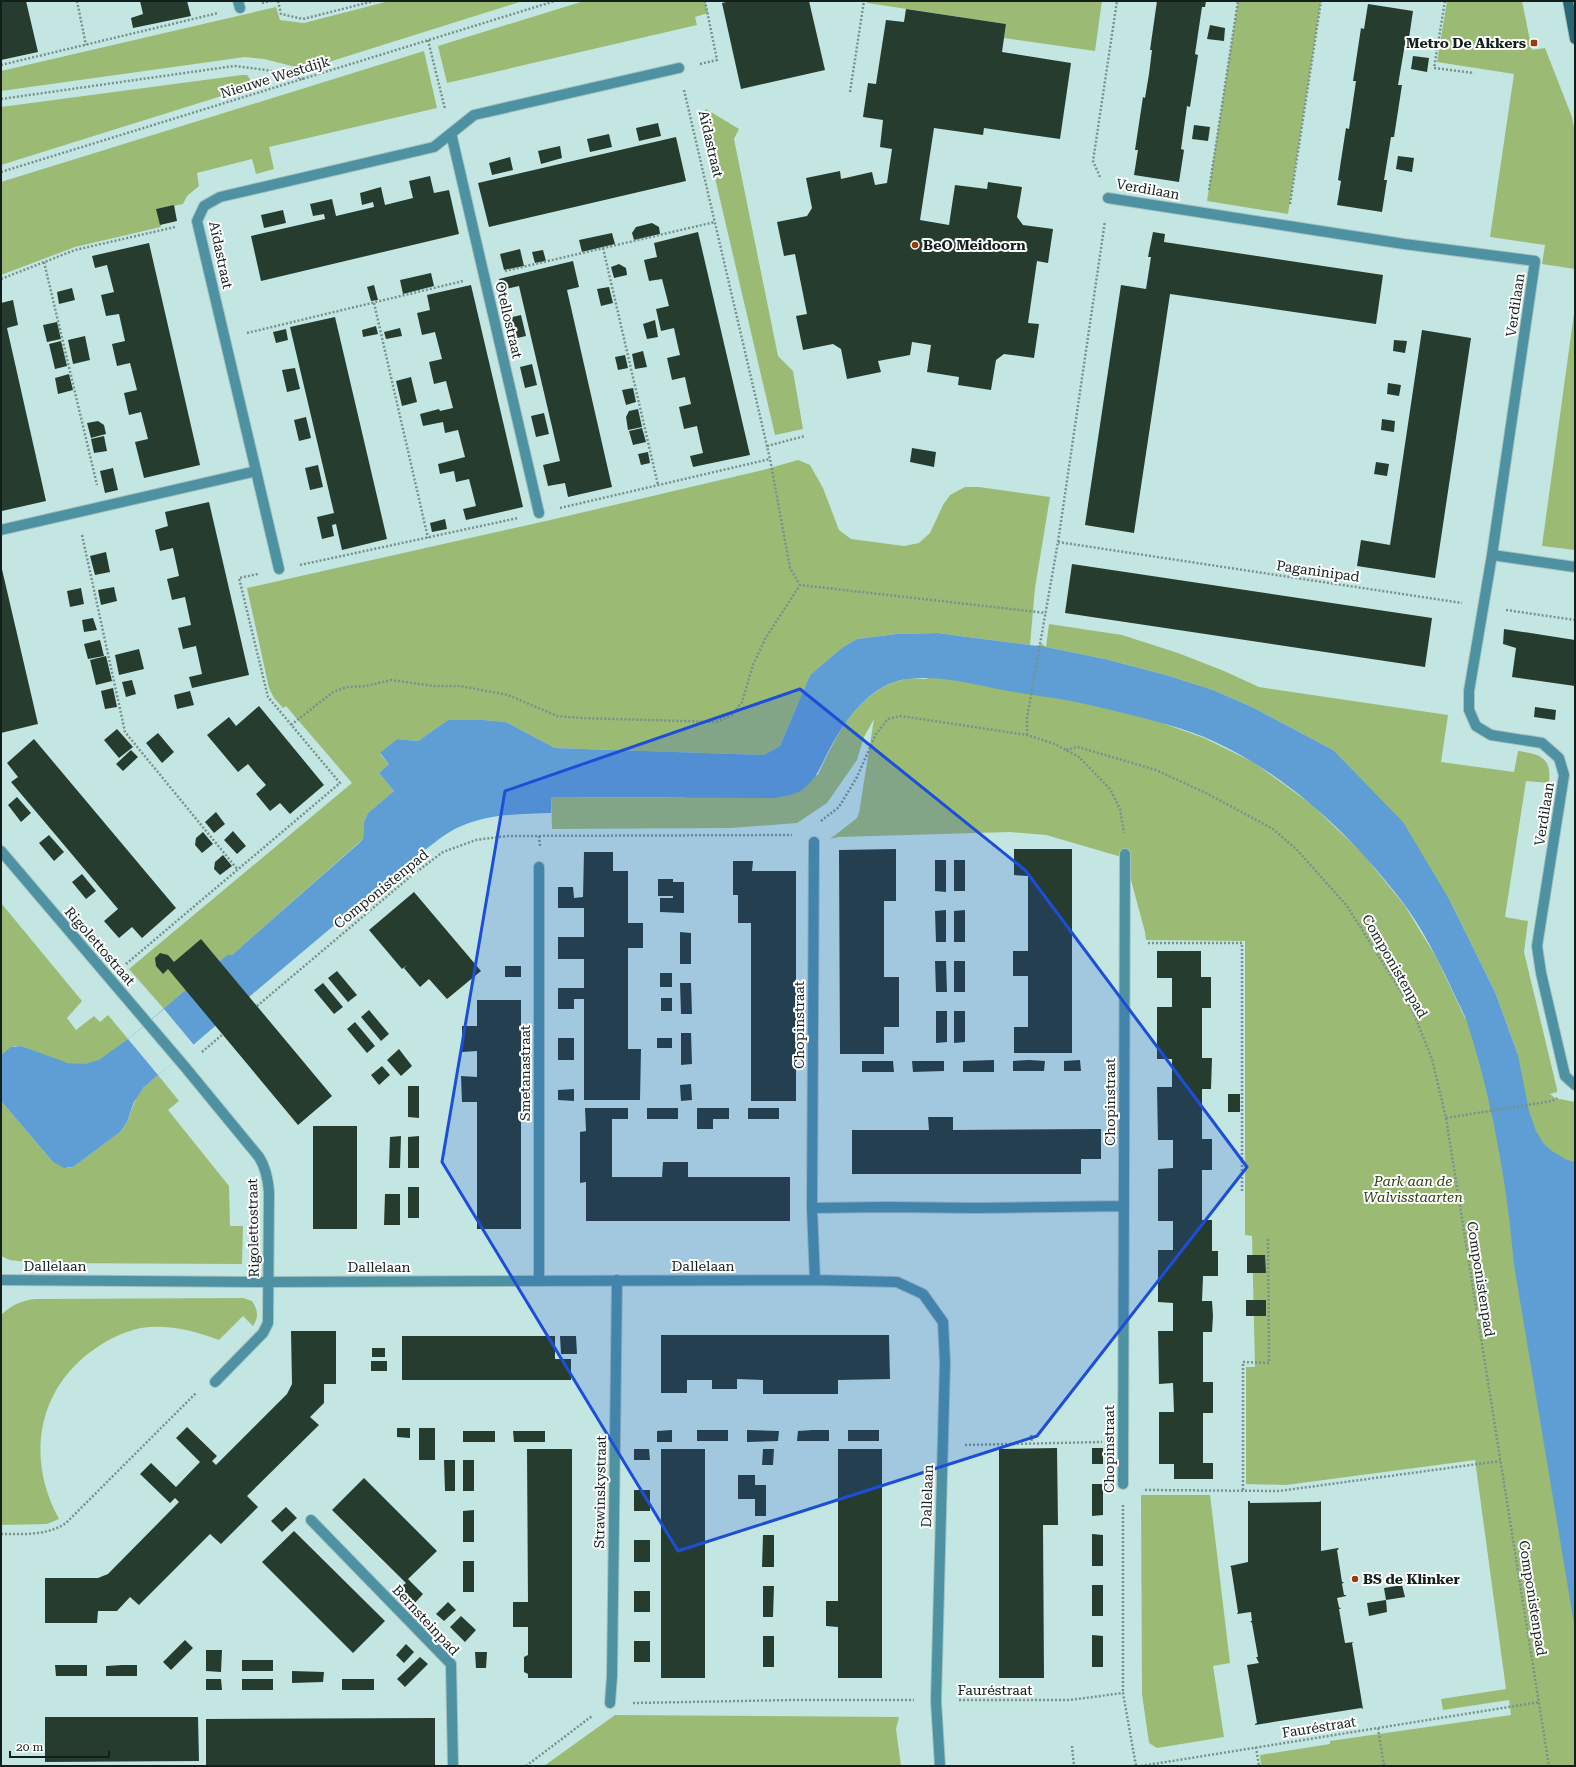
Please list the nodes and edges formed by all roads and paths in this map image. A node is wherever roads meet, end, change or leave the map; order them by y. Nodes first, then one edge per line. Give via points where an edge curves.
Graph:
1 (77, 1) edge
2 (278, 1) edge
3 (374, 1) edge
4 (556, 1) edge
5 (705, 1) edge
6 (864, 1) edge
7 (1117, 1) edge
8 (1238, 1) edge
9 (1321, 1) edge
10 (1445, 1) edge
11 (1568, 1) edge
12 (239, 4) edge
13 (1575, 39) edge
14 (428, 40) junction
15 (86, 45) junction
16 (1, 65) edge
17 (679, 68) junction
18 (1474, 73) dead end
19 (304, 79) junction
20 (850, 92) dead end
21 (1, 99) edge
22 (451, 133) junction
23 (1, 172) edge
24 (1108, 198) junction
25 (1205, 213) junction
26 (197, 221) junction
27 (1286, 226) junction
28 (603, 248) dead end
29 (44, 262) junction
30 (1, 278) edge
31 (374, 303) dead end
32 (805, 436) dead end
33 (767, 446) junction
34 (770, 459) junction
35 (256, 471) junction
36 (658, 485) junction
37 (102, 508) junction
38 (77, 513) junction
39 (539, 513) junction
40 (1, 530) edge
41 (428, 538) junction
42 (1058, 542) junction
43 (1492, 555) junction
44 (1575, 567) edge
45 (279, 569) junction
46 (800, 585) junction
47 (1483, 607) junction
48 (1046, 613) junction
49 (1575, 620) edge
50 (291, 725) junction
51 (1027, 735) junction
52 (1066, 750) junction
53 (817, 824) dead end
54 (799, 834) dead end
55 (814, 842) dead end
56 (1, 851) edge
57 (1125, 854) joint
58 (539, 867) dead end
59 (238, 870) junction
60 (1124, 943) junction
61 (109, 978) junction
62 (256, 1006) dead end
63 (222, 1034) dead end
64 (185, 1067) junction
65 (1575, 1085) edge
66 (1552, 1101) dead end
67 (1446, 1118) junction
68 (1242, 1192) dead end
69 (1124, 1206) junction
70 (812, 1208) junction
71 (1268, 1237) dead end
72 (1, 1280) edge
73 (539, 1280) junction
74 (617, 1280) junction
75 (815, 1280) junction
76 (269, 1282) junction
77 (215, 1382) joint
78 (1031, 1435) dead end
79 (1123, 1441) junction
80 (1032, 1443) junction
81 (942, 1446) junction
82 (1500, 1461) junction
83 (1123, 1487) junction
84 (1243, 1490) junction
85 (311, 1520) dead end
86 (1, 1534) edge
87 (1123, 1693) junction
88 (936, 1700) junction
89 (1540, 1702) junction
90 (610, 1703) junction
91 (1378, 1728) junction
92 (1072, 1746) dead end
93 (1256, 1748) junction
94 (452, 1766) edge
95 (526, 1766) edge
96 (940, 1766) edge
97 (1074, 1766) edge
98 (1136, 1766) edge
99 (1142, 1766) edge
100 (1259, 1766) edge
101 (1384, 1766) edge
102 (1549, 1766) edge

1 - 15 path
2 - 3 path via 282,14 303,19
4 - 14 path, Nieuwe Westdijk
5 - 17 path via 717,60
6 - 20 path
7 - 24 path, Verdilaan via 1093,161
8 - 25 path
9 - 27 path
10 - 18 path via 1434,68
11 - 13 street
12 - 15 path
14 - 19 path, Nieuwe Westdijk
14 - 22 path
15 - 16 path
17 - 22 street, Aïdastraat via 474,114
17 - 33 path, Aïdastraat
19 - 21 path via 234,66
19 - 23 path, Nieuwe Westdijk
22 - 26 street, Aïdastraat via 434,147 220,197 204,206
22 - 39 street, Otellostraat
24 - 25 street, Verdilaan
24 - 42 path
25 - 27 street, Verdilaan
26 - 29 path via 75,250
26 - 35 street, Aïdastraat
27 - 43 street, Verdilaan via 1535,261
28 - 36 path
29 - 30 path
29 - 37 path
31 - 41 path
32 - 33 path
33 - 34 path, Aïdastraat
34 - 36 path
34 - 46 path, Aïdastraat via 790,568
35 - 37 street
35 - 45 street, Aïdastraat
36 - 39 path
37 - 38 street
38 - 40 street
38 - 59 path via 125,732
39 - 41 path
41 - 45 path
42 - 47 path, Paganinipad
42 - 48 path
43 - 44 street
43 - 47 street, Verdilaan
45 - 50 path via 239,578 268,697
46 - 48 path
46 - 50 path via 765,639 742,702 732,715 716,722 557,716 508,694 460,686 434,686 391,680 366,686 347,686 333,692
47 - 49 path, Paganinipad
47 - 65 street, Verdilaan via 1469,691 1469,710 1476,726 1491,735 1542,744 1559,758 1564,775 1537,946 1566,1076
48 - 51 path
50 - 59 path via 340,783
51 - 52 path
51 - 53 path via 901,716 888,719 876,734 857,777 839,807
52 - 57 path via 1079,757 1110,790 1120,809
52 - 67 path, Componistenpad via 1078,747 1156,770 1242,811 1272,829 1297,850 1347,906 1412,1009 1432,1059
54 - 62 path, Componistenpad via 507,836 476,840 443,852 411,876
55 - 70 street, Chopinstraat
56 - 61 street, Rigolettostraat
57 - 60 street, Chopinstraat
58 - 73 street, Smetanastraat
59 - 61 path
60 - 68 path via 1242,943
60 - 69 street, Chopinstraat
61 - 64 street, Rigolettostraat
63 - 64 path
64 - 76 street, Rigolettostraat via 264,1165 269,1192
66 - 67 path
67 - 82 path, Componistenpad
69 - 70 street
69 - 79 street, Chopinstraat
70 - 75 street, Chopinstraat
71 - 84 path via 1269,1363 1243,1362
72 - 76 street, Dallelaan
73 - 74 street, Dallelaan
73 - 76 street, Dallelaan
74 - 75 street, Dallelaan
74 - 90 street, Strawinskystraat
75 - 81 street, Dallelaan via 897,1282 923,1294 943,1322 945,1362
76 - 77 street, Rigolettostraat via 268,1323 263,1333
77 - 86 path via 197,1392 66,1523 49,1532
78 - 80 path
79 - 80 path
79 - 83 street, Chopinstraat
80 - 81 path
81 - 88 street, Dallelaan
82 - 84 path via 1280,1491
82 - 89 path, Componistenpad
83 - 84 path
83 - 87 path, Chopinstraat
85 - 94 street, Bernsteinpad via 451,1664
87 - 88 path, Fauréstraat via 1069,1700
87 - 98 path
88 - 90 path, Fauréstraat
88 - 96 street, Dallelaan
89 - 91 path, Fauréstraat
89 - 102 path, Componistenpad
90 - 95 path
91 - 93 path, Fauréstraat
91 - 101 path
92 - 97 path
93 - 99 path, Fauréstraat
93 - 100 path

